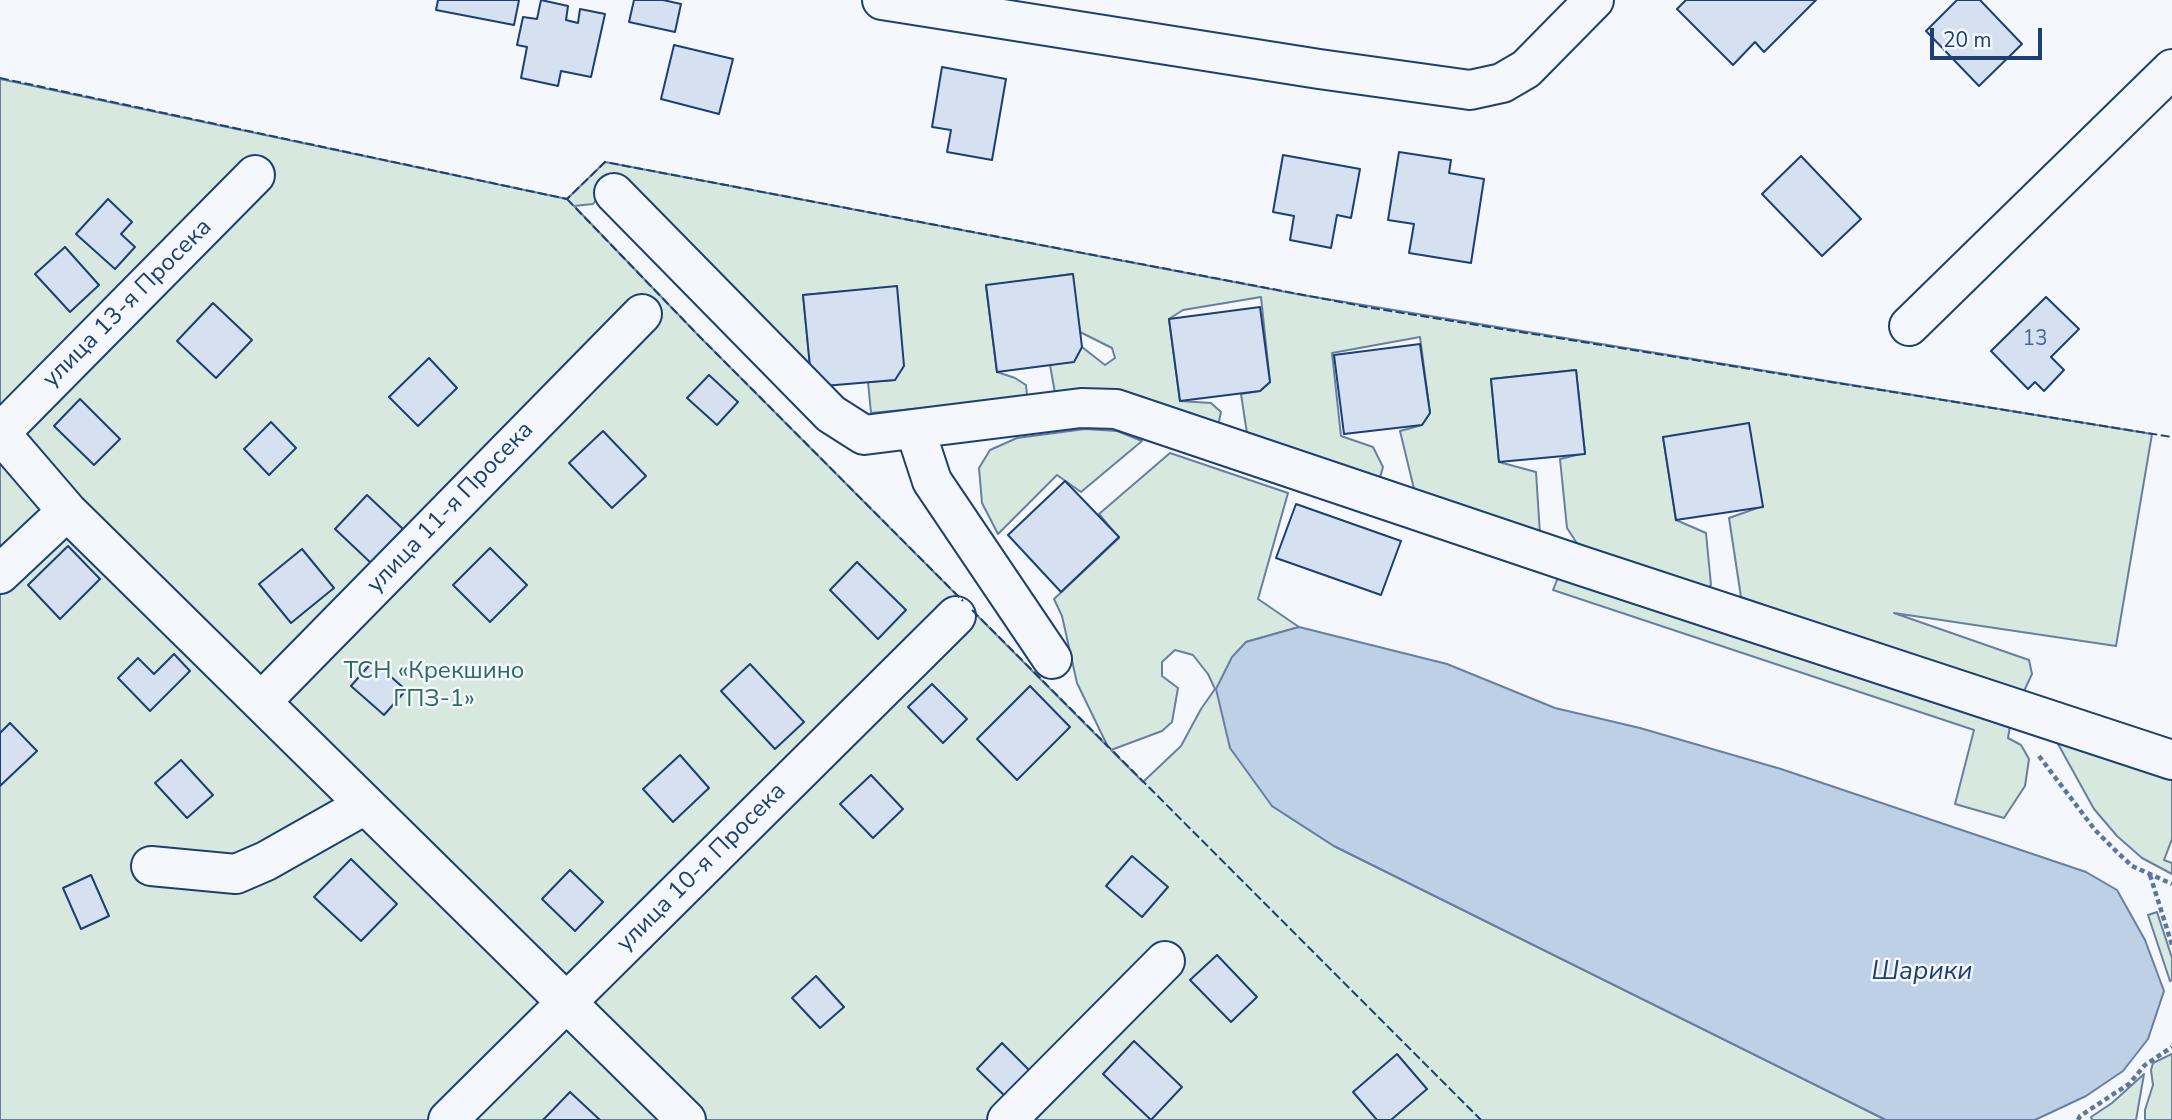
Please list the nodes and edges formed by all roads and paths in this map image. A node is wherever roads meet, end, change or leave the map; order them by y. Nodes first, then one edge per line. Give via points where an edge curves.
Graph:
1 (1594, 0) edge
2 (899, 1) edge
3 (2172, 69) edge
4 (255, 175) dead end
5 (614, 192) dead end
6 (642, 314) dead end
7 (1909, 326) dead end
8 (915, 429) junction
9 (0, 433) edge
10 (67, 511) junction
11 (0, 574) edge
12 (956, 616) dead end
13 (1052, 659) dead end
14 (261, 702) junction
15 (2029, 713) junction
16 (2172, 760) edge
17 (365, 805) junction
18 (151, 866) dead end
19 (2150, 874) junction
20 (2172, 884) edge
21 (2172, 945) edge
22 (1165, 961) dead end
23 (567, 1002) junction
24 (2172, 1047) edge
25 (447, 1120) edge
26 (687, 1120) edge
27 (1007, 1120) edge
28 (2078, 1120) edge

1 - 2 street via 1526,69 1502,83 1469,90
3 - 7 street
4 - 9 street, улица 13-я Просека
5 - 8 street via 831,414 864,435
6 - 14 street, улица 11-я Просека
8 - 13 street via 932,481
8 - 15 street via 1081,408 1116,409
9 - 10 street
10 - 11 street
10 - 14 street
12 - 23 street, улица 10-я Просека
14 - 17 street
15 - 16 street
15 - 19 path via 2026,730 2044,764 2095,830 2132,866
17 - 18 street via 236,874
17 - 23 street
19 - 20 path
19 - 21 path
22 - 27 street
23 - 25 street, улица 10-я Просека
23 - 26 street
24 - 28 path

